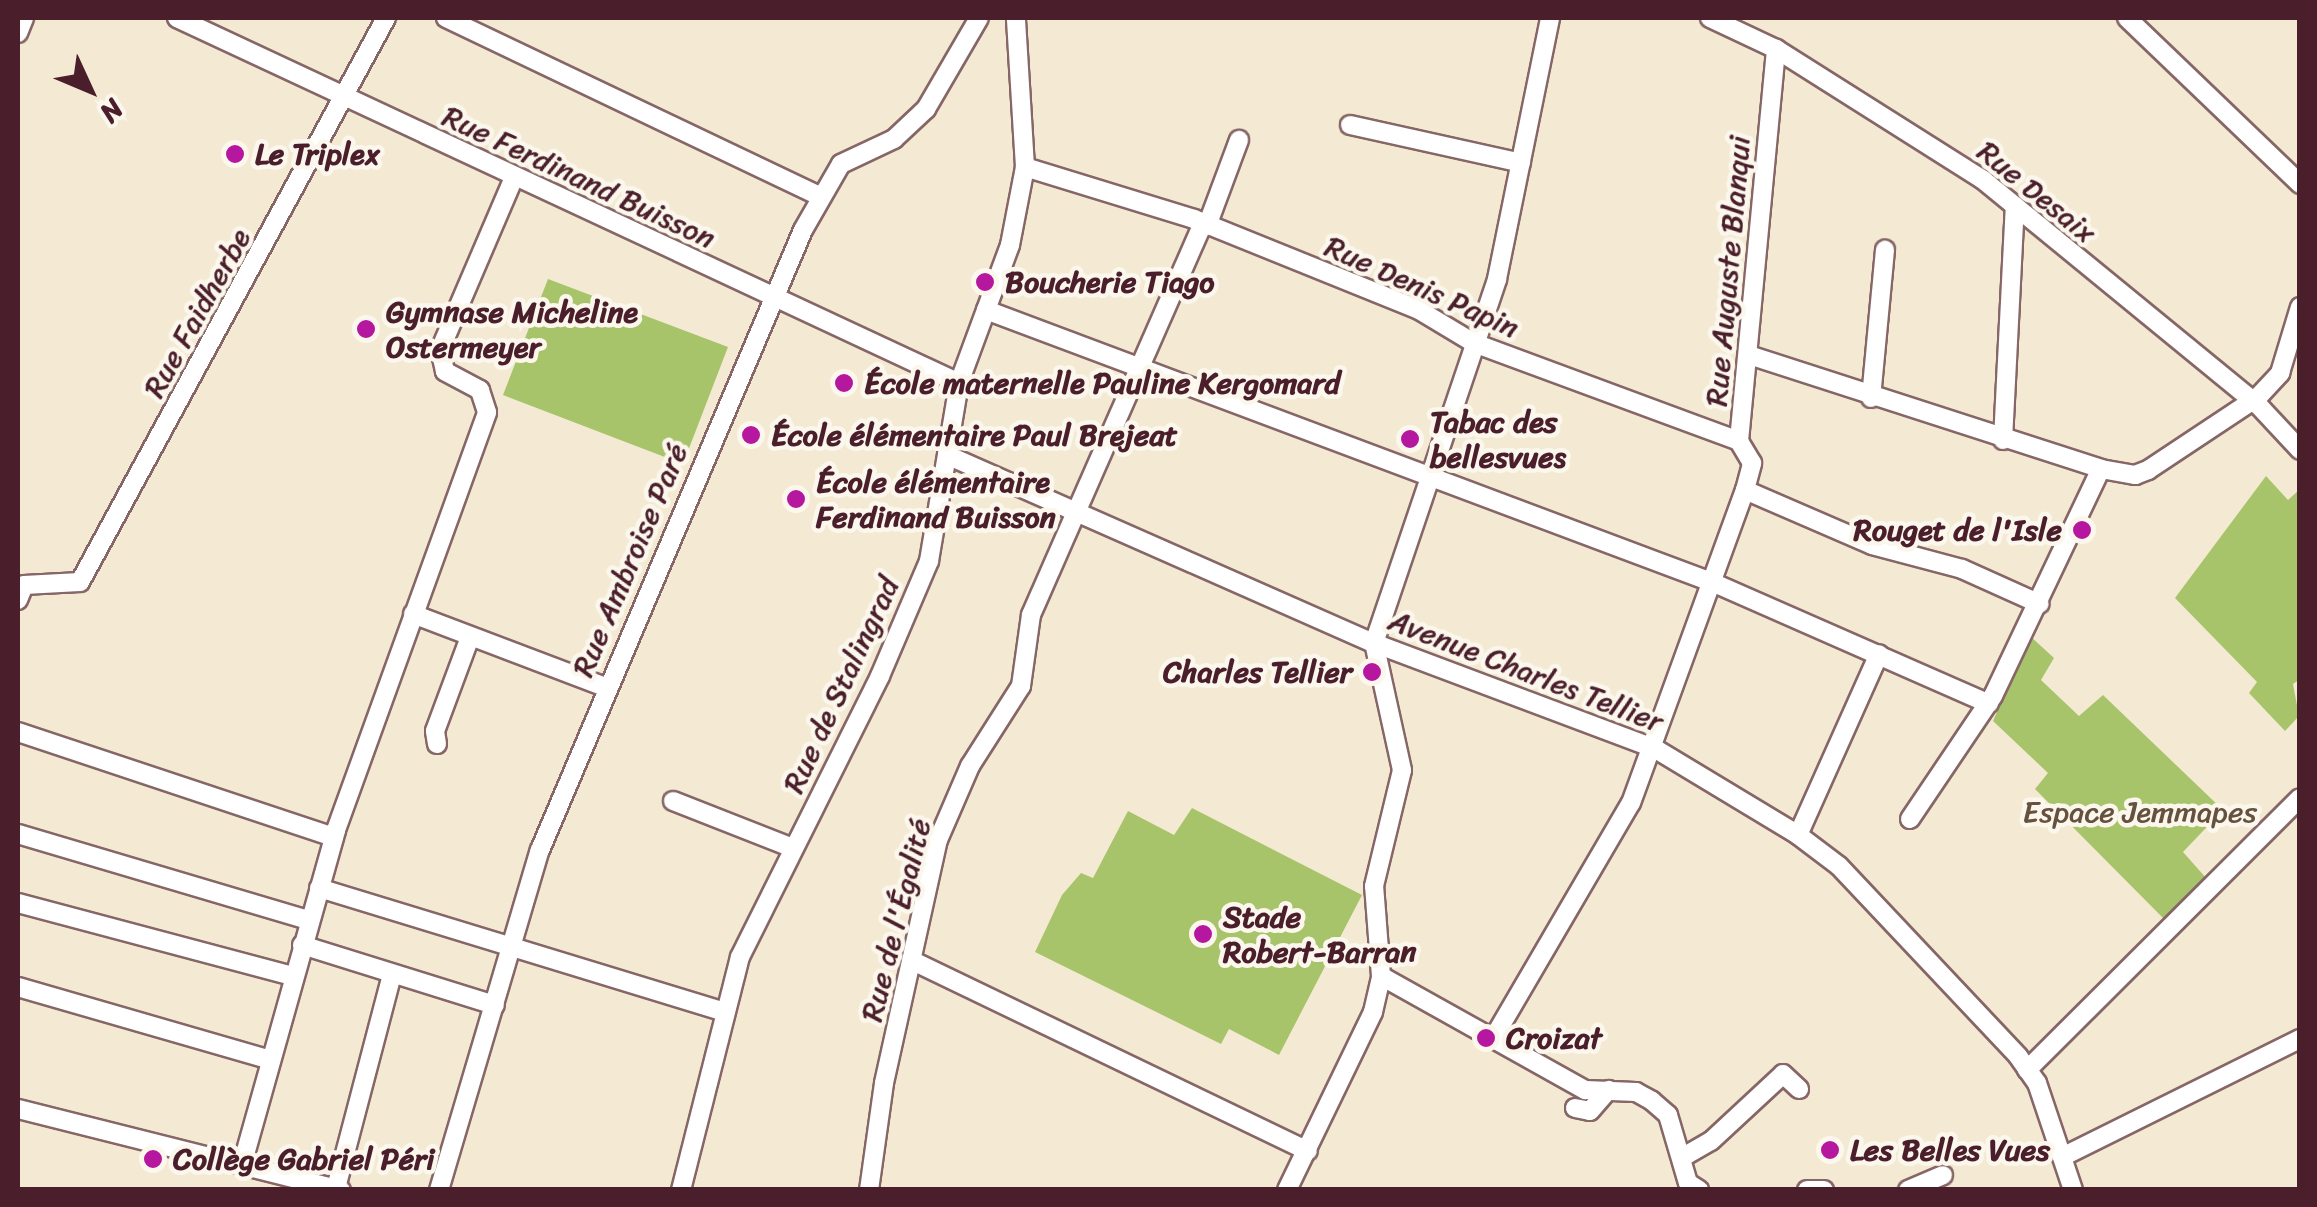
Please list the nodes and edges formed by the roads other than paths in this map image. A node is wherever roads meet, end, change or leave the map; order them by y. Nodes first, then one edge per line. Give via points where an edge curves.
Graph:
1 (24, 18) edge
2 (177, 18) edge
3 (386, 18) edge
4 (446, 18) edge
5 (979, 18) edge
6 (1016, 18) edge
7 (1550, 18) edge
8 (1710, 18) edge
9 (2127, 18) edge
10 (18, 33) edge
11 (1776, 49) junction
12 (343, 96) junction
13 (1350, 125) dead end
14 (1239, 140) dead end
15 (1520, 163) junction
16 (1025, 167) junction
17 (514, 178) junction
18 (2300, 184) edge
19 (820, 196) junction
20 (2015, 207) junction
21 (1205, 225) junction
22 (1886, 250) dead end
23 (772, 298) junction
24 (2300, 307) edge
25 (986, 310) junction
26 (1474, 342) junction
27 (1748, 354) junction
28 (1140, 368) junction
29 (959, 383) junction
30 (1871, 398) junction
31 (2251, 402) junction
32 (2003, 440) junction
33 (1739, 441) junction
34 (2300, 450) edge
35 (947, 455) junction
36 (2101, 469) junction
37 (1429, 476) junction
38 (1746, 490) junction
39 (1077, 512) junction
40 (1714, 584) junction
41 (21, 592) edge
42 (2040, 604) junction
43 (413, 614) junction
44 (470, 637) junction
45 (1374, 643) junction
46 (1879, 654) junction
47 (606, 687) junction
48 (1989, 704) junction
49 (18, 732) edge
50 (437, 744) dead end
51 (1654, 748) junction
52 (2300, 798) edge
53 (673, 801) dead end
54 (1910, 820) dead end
55 (18, 834) edge
56 (1798, 835) junction
57 (334, 837) junction
58 (793, 848) junction
59 (319, 888) junction
60 (18, 903) edge
61 (310, 920) junction
62 (302, 945) junction
63 (512, 948) junction
64 (913, 961) junction
65 (392, 974) junction
66 (292, 976) junction
67 (1381, 976) junction
68 (18, 987) edge
69 (495, 1005) junction
70 (724, 1012) junction
71 (1494, 1037) junction
72 (2300, 1039) edge
73 (268, 1059) junction
74 (2027, 1070) junction
75 (1799, 1089) dead end
76 (1608, 1090) junction
77 (1575, 1108) dead end
78 (18, 1109) edge
79 (1308, 1151) junction
80 (1683, 1157) junction
81 (2062, 1157) junction
82 (242, 1165) junction
83 (1943, 1175) dead end
84 (293, 1184) edge
85 (1295, 1187) edge
86 (339, 1189) edge
87 (439, 1190) edge
88 (681, 1190) edge
89 (869, 1190) edge
90 (1698, 1190) edge
91 (1807, 1190) edge
92 (1824, 1190) edge
93 (1908, 1190) edge
94 (2073, 1190) edge

1 - 10 street
2 - 12 street, Rue Ferdinand Buisson
3 - 12 street, Rue Faidherbe
4 - 19 street
5 - 19 street, Rue Ambroise Paré via 926,108 894,138 841,164
6 - 16 street, Rue de Stalingrad
7 - 15 street
8 - 11 street, Rue Desaix
9 - 18 street
11 - 20 street, Rue Desaix via 1982,179
11 - 27 street, Rue Auguste Blanqui
12 - 17 street, Rue Ferdinand Buisson
12 - 41 street, Rue Faidherbe via 80,582
13 - 15 street
14 - 21 street, Rue de l'Égalité
15 - 26 street via 1497,279
16 - 21 street, Rue Denis Papin
16 - 25 street, Rue de Stalingrad via 1010,245
17 - 23 street, Rue Ferdinand Buisson
17 - 43 street via 440,350 445,370 480,390 487,412
19 - 23 street, Rue Ambroise Paré
20 - 31 street, Rue Desaix
20 - 32 street via 2009,222
21 - 26 street, Rue Denis Papin via 1419,310
21 - 28 street, Rue de l'Égalité
22 - 30 street
23 - 29 street, Rue Ferdinand Buisson
23 - 47 street, Rue Ambroise Paré
24 - 31 street via 2280,373
25 - 28 street
25 - 29 street, Rue de Stalingrad
26 - 33 street, Rue Denis Papin
26 - 37 street
27 - 30 street
27 - 33 street, Rue Auguste Blanqui
28 - 37 street
28 - 39 street, Rue de l'Égalité
29 - 35 street, Rue de Stalingrad
30 - 32 street
31 - 34 street, Rue Desaix
31 - 36 street via 2148,470 2136,475
32 - 36 street
33 - 38 street, Rue Auguste Blanqui via 1752,462
35 - 39 street, Avenue Charles Tellier
35 - 58 street, Rue de Stalingrad via 929,562 910,612
36 - 42 street
37 - 40 street
37 - 45 street
38 - 40 street, Rue Auguste Blanqui
38 - 42 street via 1872,544 1962,568
39 - 45 street, Avenue Charles Tellier
39 - 64 street, Rue de l'Égalité via 1031,615 1021,686 970,766 938,840
40 - 46 street
40 - 51 street, Rue Auguste Blanqui
42 - 48 street
43 - 44 street
43 - 57 street
44 - 47 street
44 - 50 street via 435,731
45 - 51 street, Avenue Charles Tellier
45 - 67 street via 1402,770 1374,886
46 - 48 street
46 - 56 street
47 - 63 street, Rue Ambroise Paré via 540,850
48 - 54 street
49 - 57 street
51 - 56 street, Avenue Charles Tellier
51 - 71 street, Rue Auguste Blanqui via 1557,939
52 - 74 street
53 - 58 street
55 - 61 street
56 - 74 street, Avenue Charles Tellier via 1839,866
57 - 59 street
58 - 70 street, Rue de Stalingrad via 740,957
59 - 61 street
59 - 63 street
60 - 66 street
61 - 62 street
62 - 65 street
62 - 66 street
63 - 69 street, Rue Ambroise Paré
63 - 70 street
64 - 79 street
64 - 89 street, Rue de l'Égalité via 884,1083
65 - 69 street
65 - 86 street
66 - 73 street
67 - 71 street
67 - 79 street via 1373,1012
68 - 73 street
69 - 87 street, Rue Ambroise Paré
70 - 88 street, Rue de Stalingrad
71 - 76 street via 1586,1090
72 - 81 street
73 - 82 street
74 - 81 street, Avenue Charles Tellier
75 - 80 street via 1783,1074 1711,1141
76 - 77 street via 1590,1111
76 - 80 street via 1636,1092 1668,1116
78 - 82 street
79 - 85 street
80 - 90 street via 1688,1183
81 - 94 street, Avenue Charles Tellier
82 - 84 street
83 - 93 street
84 - 86 street
91 - 92 street

